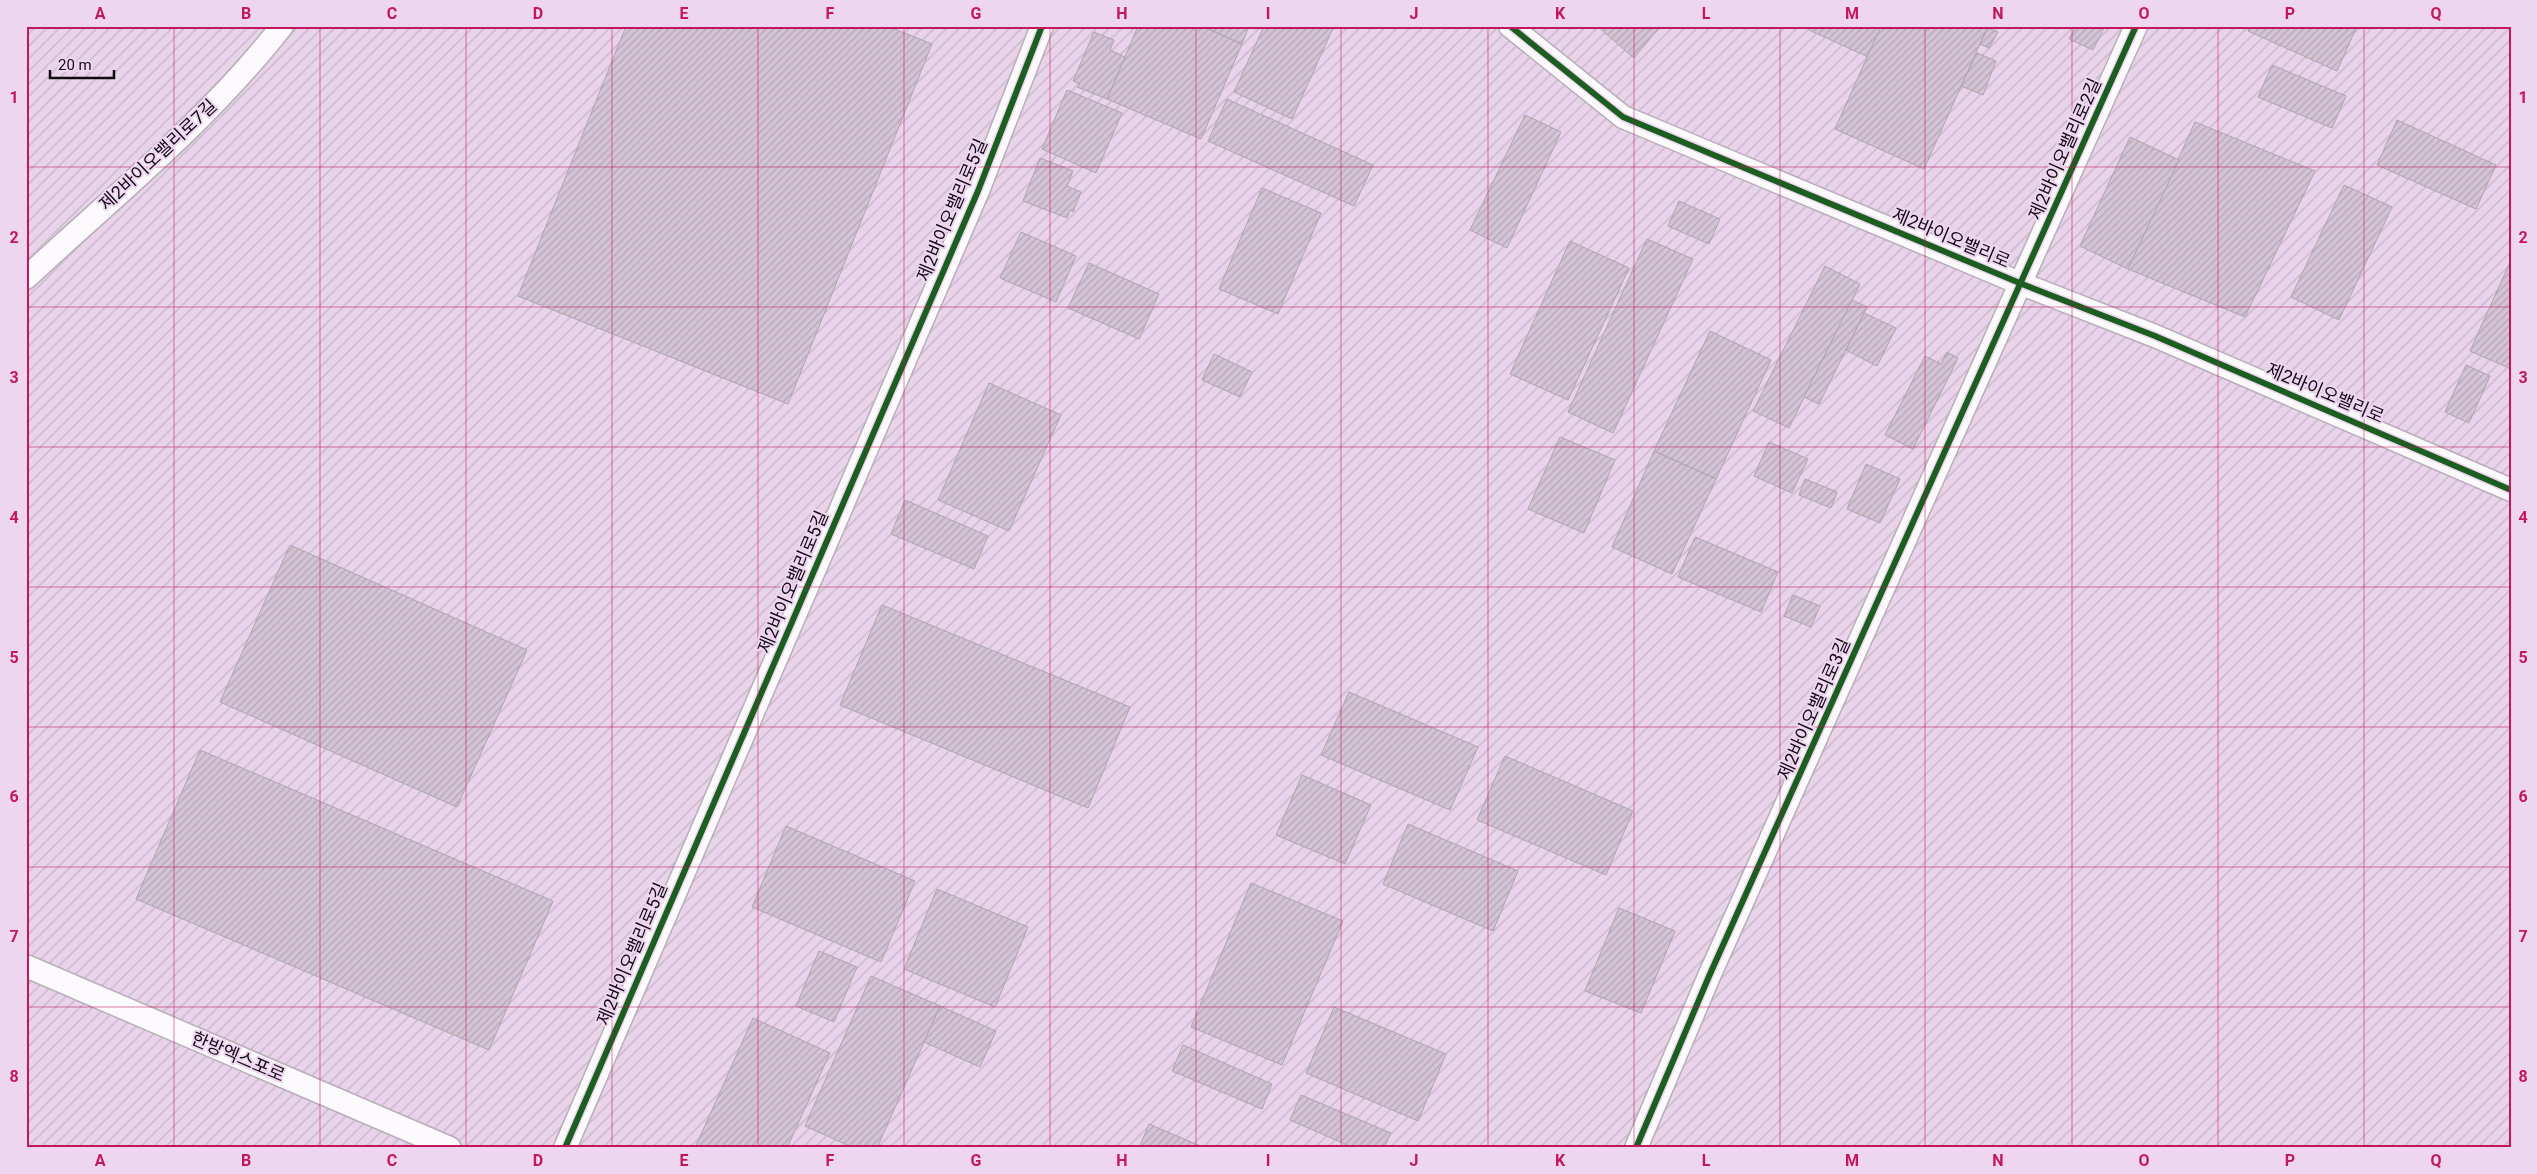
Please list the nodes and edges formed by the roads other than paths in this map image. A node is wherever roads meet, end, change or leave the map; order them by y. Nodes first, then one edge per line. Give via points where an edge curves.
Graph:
1 (282, 26) edge
2 (1042, 26) edge
3 (1510, 26) edge
4 (2136, 26) edge
5 (26, 278) edge
6 (2022, 284) junction
7 (2511, 490) edge
8 (26, 966) edge
9 (450, 1148) edge
10 (565, 1148) edge
11 (1636, 1148) edge

1 - 5 street, 제2바이오밸리로7길 via 250,68 159,157
2 - 10 street, 제2바이오밸리로5길 via 974,200
3 - 6 street, 제2바이오밸리로 via 1623,117
4 - 6 street, 제2바이오밸리로2길
6 - 7 street, 제2바이오밸리로 via 2155,336
6 - 11 street, 제2바이오밸리로3길 via 1710,974
8 - 9 street, 한방엑스포로

